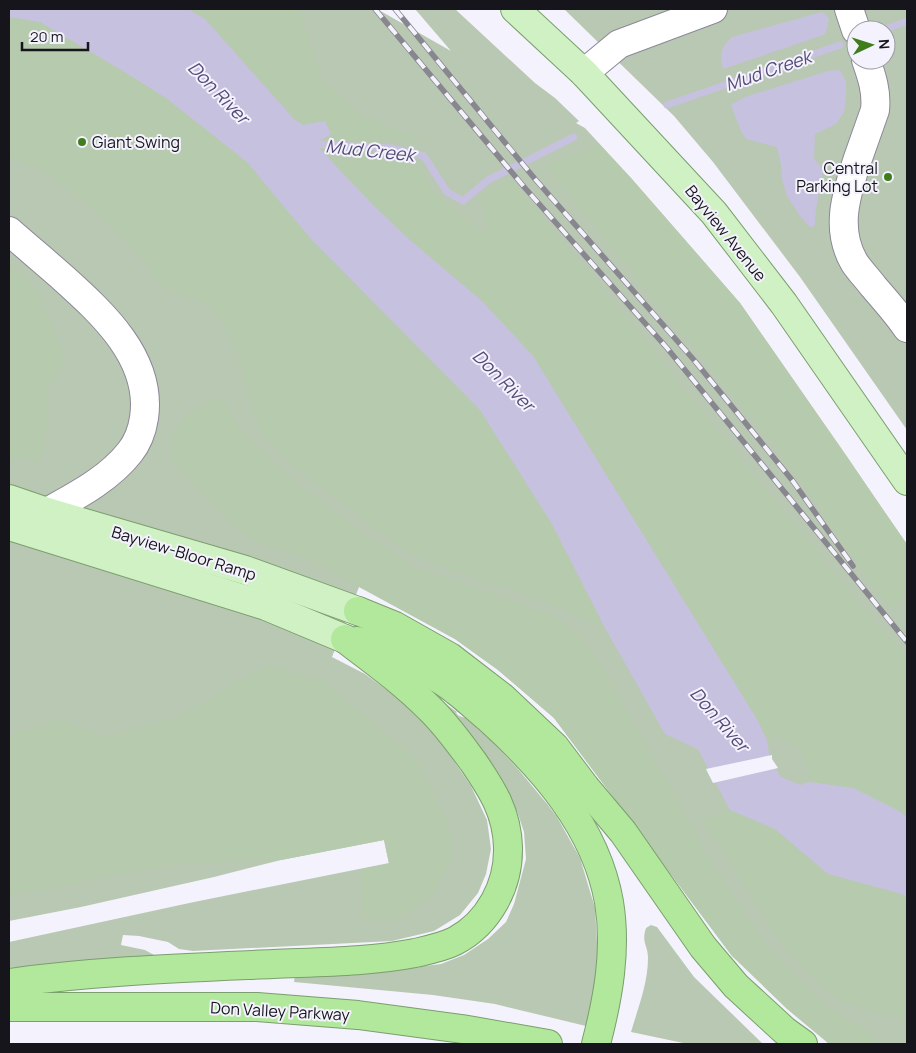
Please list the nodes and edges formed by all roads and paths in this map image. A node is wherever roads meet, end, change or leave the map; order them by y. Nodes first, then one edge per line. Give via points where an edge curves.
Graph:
1 (515, 9) edge
2 (713, 9) edge
3 (869, 70) edge
4 (584, 72) junction
5 (9, 232) edge
6 (907, 328) edge
7 (907, 481) edge
8 (9, 499) edge
9 (47, 512) junction
10 (9, 526) edge
11 (358, 611) joint
12 (345, 639) junction
13 (586, 788) junction
14 (9, 983) edge
15 (9, 1007) edge
16 (548, 1044) edge
17 (596, 1044) edge
18 (615, 1044) edge
19 (803, 1044) edge

1 - 4 main road, Bayview Avenue
2 - 4 lane via 619,44
3 - 6 lane via 875,89 875,110 850,182 844,234 855,263
4 - 7 main road, Bayview Avenue via 714,214 784,304
5 - 9 lane via 84,296 118,333 130,351 145,396 143,427 139,439 124,460 96,483
8 - 9 main road, Bayview-Bloor Ramp
9 - 11 main road, Bayview-Bloor Ramp via 245,570
10 - 12 main road, Bayview-Bloor Ramp via 266,606
11 - 13 highway via 395,626 450,657 502,697 555,747
12 - 14 highway via 431,709 462,746 501,808 508,860 496,900 478,925 455,941 398,956 131,970
12 - 17 highway via 383,645 456,691 498,727 559,793 599,865 609,902 611,973
13 - 18 highway via 623,883 628,916 629,963 625,1002
13 - 19 highway via 623,832 702,947 736,986
15 - 16 highway, Don Valley Parkway via 257,1006 443,1026

